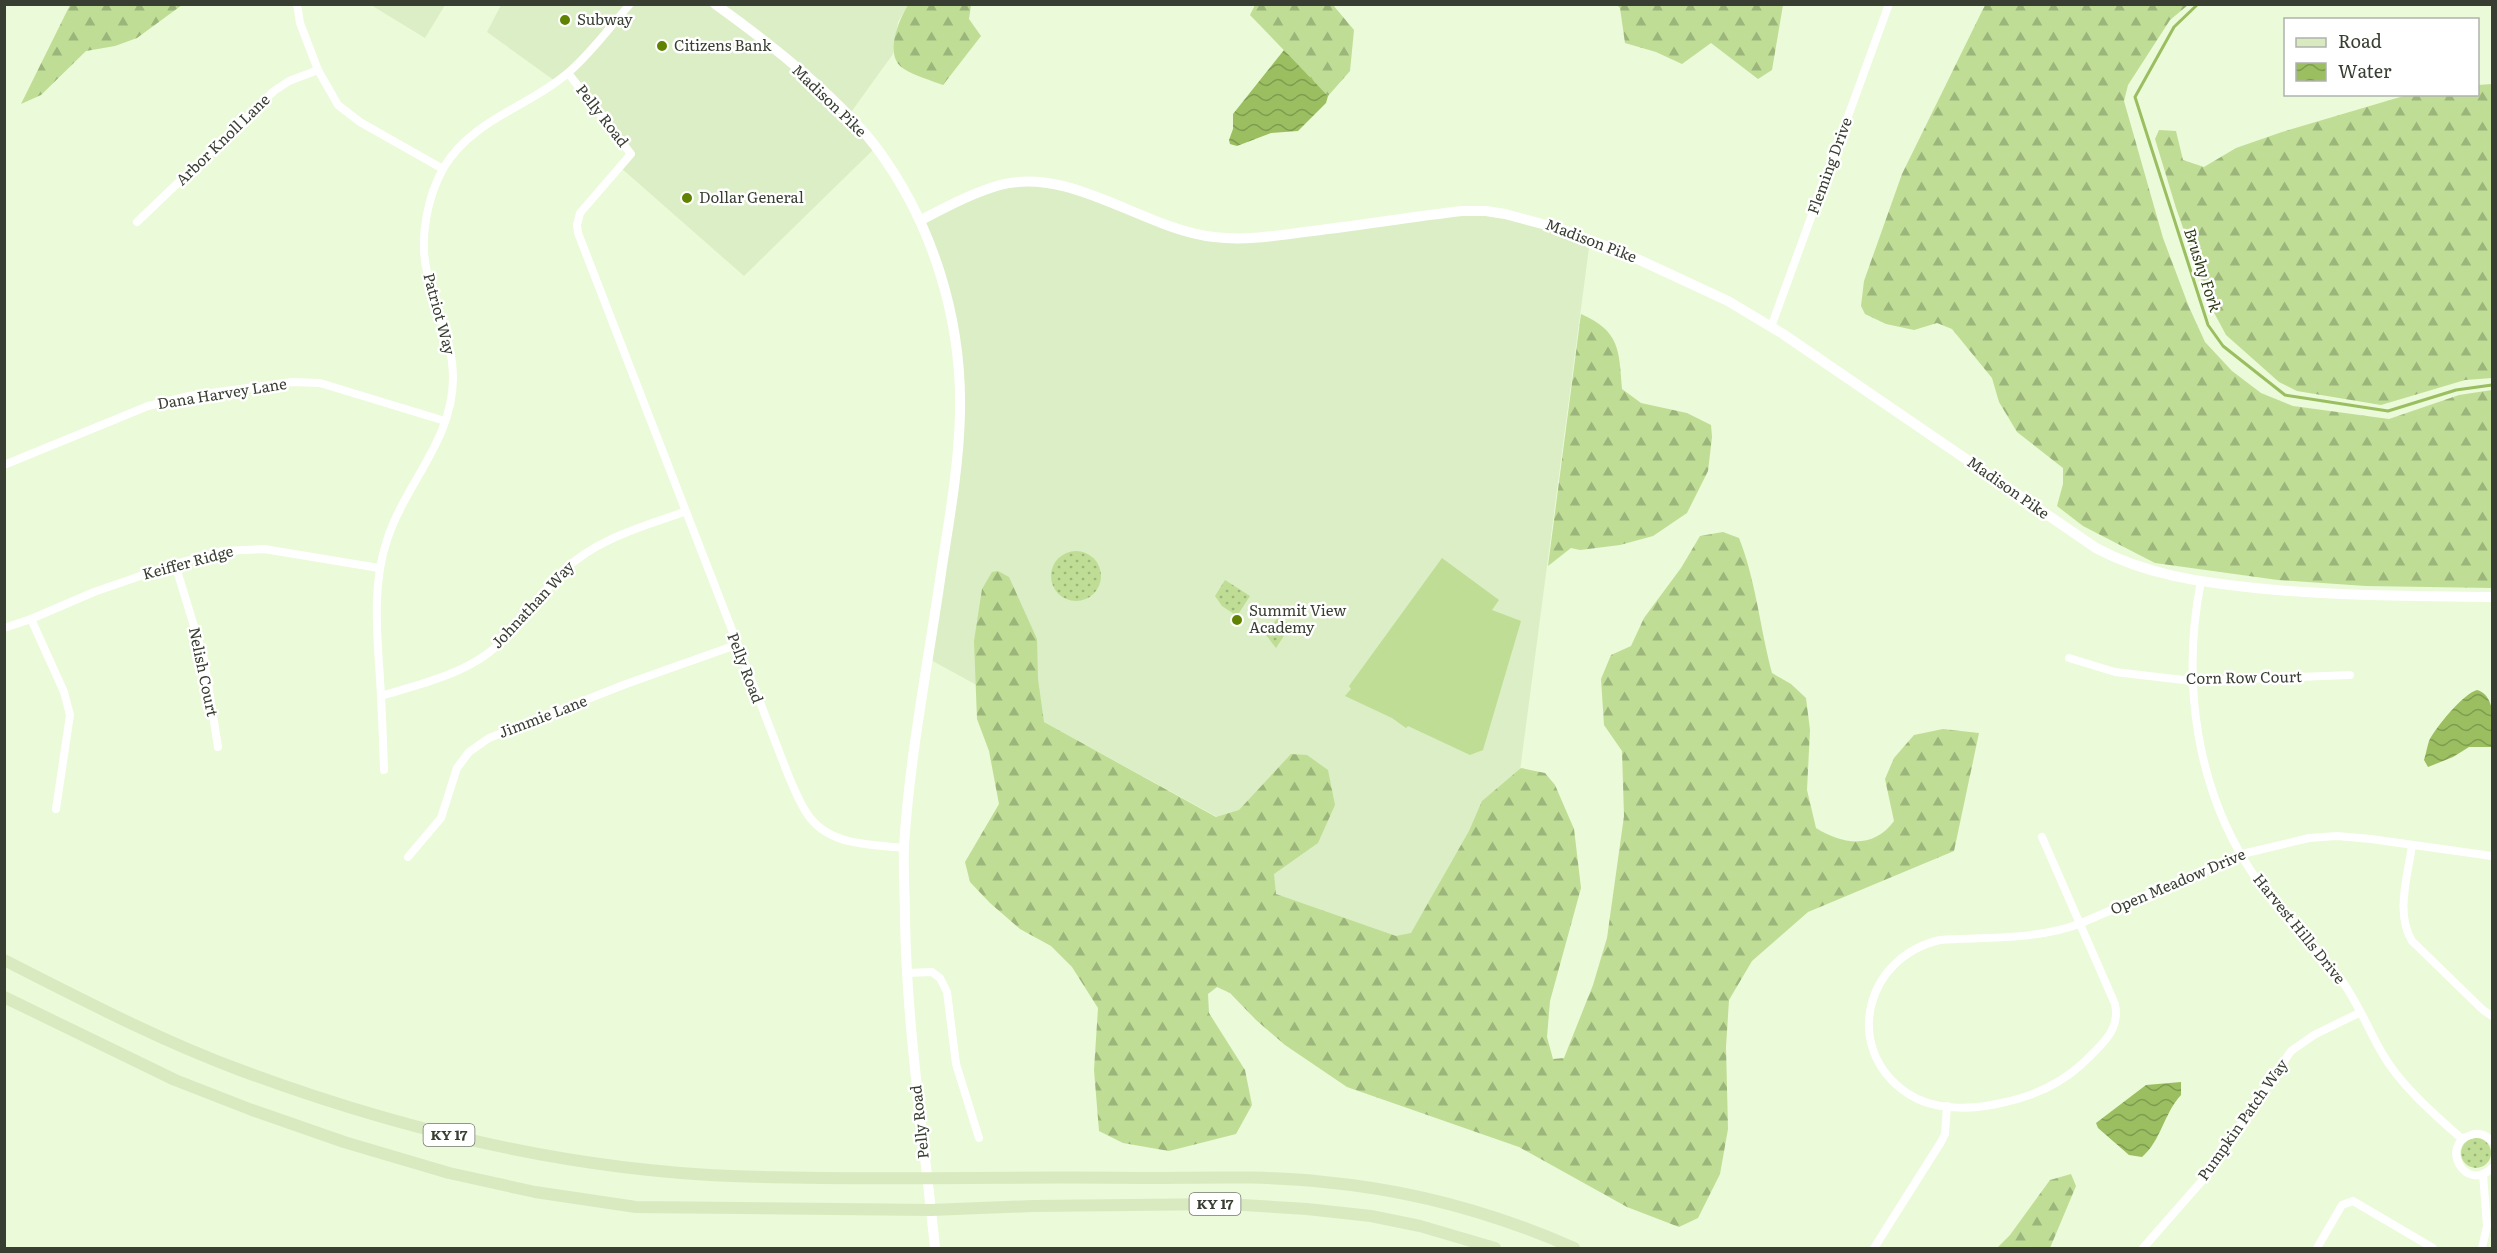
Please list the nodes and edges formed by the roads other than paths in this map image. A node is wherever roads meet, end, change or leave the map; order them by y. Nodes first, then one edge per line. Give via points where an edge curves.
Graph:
1 (297, 4) edge
2 (630, 4) edge
3 (715, 4) edge
4 (1889, 4) edge
5 (318, 70) junction
6 (568, 73) junction
7 (443, 169) junction
8 (921, 220) junction
9 (137, 222) dead end
10 (1771, 327) junction
11 (445, 421) junction
12 (4, 465) edge
13 (684, 512) junction
14 (175, 564) junction
15 (379, 568) junction
16 (2201, 581) junction
17 (2493, 597) edge
18 (31, 619) junction
19 (4, 628) edge
20 (736, 645) junction
21 (2069, 658) dead end
22 (2350, 675) dead end
23 (2192, 681) junction
24 (381, 696) junction
25 (218, 747) dead end
26 (384, 770) dead end
27 (56, 809) dead end
28 (2042, 837) dead end
29 (2412, 845) junction
30 (904, 848) junction
31 (2242, 854) junction
32 (2493, 856) edge
33 (408, 857) dead end
34 (2079, 924) junction
35 (4, 960) edge
36 (906, 973) junction
37 (4, 997) edge
38 (2359, 1013) junction
39 (2493, 1016) edge
40 (1947, 1106) junction
41 (979, 1138) dead end
42 (2462, 1139) junction
43 (2493, 1141) edge
44 (2493, 1168) edge
45 (2483, 1174) junction
46 (925, 1178) junction
47 (931, 1210) junction
48 (934, 1248) edge
49 (1495, 1248) edge
50 (1574, 1248) edge
51 (1874, 1248) edge
52 (2143, 1248) edge
53 (2317, 1248) edge
54 (2433, 1248) edge
55 (2482, 1248) edge

1 - 5 street
2 - 6 street, Patriot Way
3 - 8 street, Madison Pike via 849,115 876,147
4 - 10 street, Fleming Drive
5 - 7 street via 346,112
5 - 9 street, Arbor Knoll Lane via 274,91
6 - 7 street, Patriot Way via 482,126
6 - 13 street, Pelly Road via 631,154 580,213 578,233
7 - 11 street, Patriot Way via 425,224 425,249 426,271 451,357 452,388
8 - 10 street, Madison Pike via 978,193 1018,182 1061,185 1167,226 1214,237 1252,238 1486,210 1532,219 1631,256 1696,284
8 - 30 street via 951,312 960,410 951,512
10 - 16 street, Madison Pike via 2096,548 2143,568
11 - 12 street, Dana Harvey Lane via 330,385 292,382 189,396 148,406
11 - 15 street, Patriot Way via 394,518
13 - 20 street, Pelly Road
13 - 24 street, Johnathan Way via 615,537 584,554 561,573 509,635 470,665
14 - 15 street, Keiffer Ridge via 222,551 264,549
14 - 18 street, Keiffer Ridge via 94,591
14 - 25 street, Nelish Court via 204,659
15 - 24 street, Patriot Way via 376,627
16 - 17 street, Madison Pike via 2318,593
16 - 23 street, Harvest Hills Drive
18 - 19 street, Keiffer Ridge
18 - 27 street via 64,692 70,715
20 - 30 street, Pelly Road via 806,813 823,832 848,842
20 - 33 street, Jimmie Lane via 489,738 469,752 457,768 441,818
21 - 23 street, Corn Row Court via 2115,672
22 - 23 street, Corn Row Court
23 - 31 street, Harvest Hills Drive via 2194,716 2205,765 2218,805
24 - 26 street, Patriot Way
28 - 34 street
29 - 31 street, Open Meadow Drive via 2337,836 2287,842
29 - 32 street, Open Meadow Drive
29 - 39 street via 2403,905 2407,933
30 - 36 street, Pelly Road
31 - 34 street, Open Meadow Drive
31 - 38 street, Harvest Hills Drive via 2277,907 2338,975
34 - 40 street, Open Meadow Drive via 2118,1015 2109,1035 2075,1070 2036,1094 1990,1106
34 - 40 street, Open Meadow Drive via 2044,933 1927,943 1901,957 1887,971 1869,1015 1871,1043 1878,1059 1886,1073 1909,1095
35 - 46 main road, KY 17 via 110,1014 238,1069 340,1104 479,1144 566,1161 730,1176
36 - 41 street via 932,972 947,992 956,1064
36 - 46 street, Pelly Road
37 - 47 main road, KY 17 via 175,1080 344,1142 449,1173 535,1192 636,1207
38 - 42 street, Harvest Hills Drive via 2383,1055 2417,1097
38 - 52 street, Pumpkin Patch Way via 2291,1051 2208,1174
40 - 51 street via 1941,1142
42 - 43 street via 2480,1134
42 - 45 street via 2456,1152 2459,1165 2469,1174
44 - 45 street
45 - 55 street via 2487,1226
46 - 47 street, Pelly Road
46 - 50 main road, KY 17 via 1323,1182 1466,1208
47 - 48 street, Pelly Road
47 - 49 main road, KY 17 via 1216,1204 1307,1209 1371,1216
53 - 54 street via 2342,1205 2353,1201

